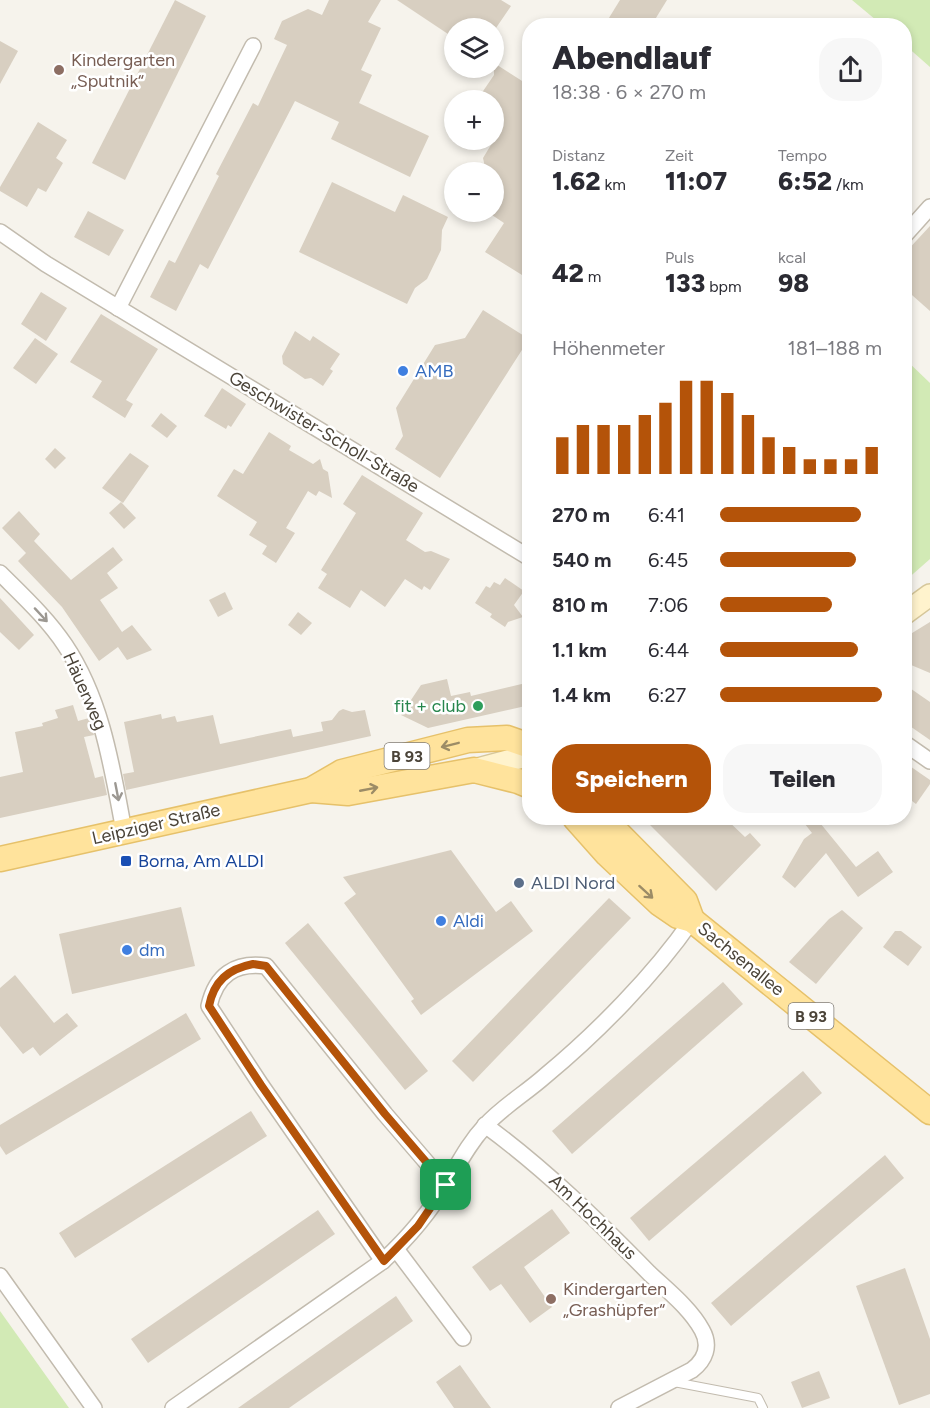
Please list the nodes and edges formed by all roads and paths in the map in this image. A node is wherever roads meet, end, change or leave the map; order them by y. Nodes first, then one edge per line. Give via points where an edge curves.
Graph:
1 (253, 46) dead end
2 (930, 207) edge
3 (912, 227) edge
4 (0, 232) edge
5 (118, 308) junction
6 (522, 553) edge
7 (0, 573) edge
8 (930, 596) edge
9 (912, 608) edge
10 (522, 739) edge
11 (912, 749) edge
12 (522, 757) edge
13 (930, 761) edge
14 (474, 770) junction
15 (522, 783) edge
16 (311, 790) junction
17 (580, 825) edge
18 (620, 829) edge
19 (124, 831) junction
20 (0, 859) edge
21 (692, 920) junction
22 (930, 1112) edge
23 (486, 1125) junction
24 (446, 1185) junction
25 (396, 1249) junction
26 (384, 1261) junction
27 (0, 1276) edge
28 (463, 1338) dead end
29 (670, 1381) junction
30 (94, 1408) edge
31 (173, 1408) edge
32 (619, 1408) edge
33 (763, 1408) edge

1 - 5 street
2 - 3 street
4 - 5 street, Geschwister-Scholl-Straße
5 - 6 street, Geschwister-Scholl-Straße
7 -> 19 street, Häuerweg via 46,620 84,682 107,746
8 - 9 street
10 -> 16 main road, Leipziger Straße / B 93 via 468,740 342,772
11 - 13 street
12 - 14 street, Leipziger Straße
14 - 15 main road, B 93
16 -> 14 main road, Leipziger Straße / B 93 via 348,793
16 - 19 main road, Leipziger Straße / B 93
17 -> 21 main road, Sachsenallee / B 93 via 659,903
18 - 21 main road, Sachsenallee / B 93 via 685,901
19 - 20 main road, Leipziger Straße / B 93
21 - 22 main road, Sachsenallee / B 93
21 - 23 street via 666,956 584,1042
23 - 24 street
23 - 29 street, Am Hochhaus via 567,1191 703,1331 707,1350 701,1363
24 - 25 street via 418,1226
24 - 26 street via 266,966 240,967 219,981 209,1006
25 - 26 street
25 - 28 street
26 - 31 street
27 - 30 street
29 - 32 street, Am Hochhaus
29 - 33 lane via 758,1398

